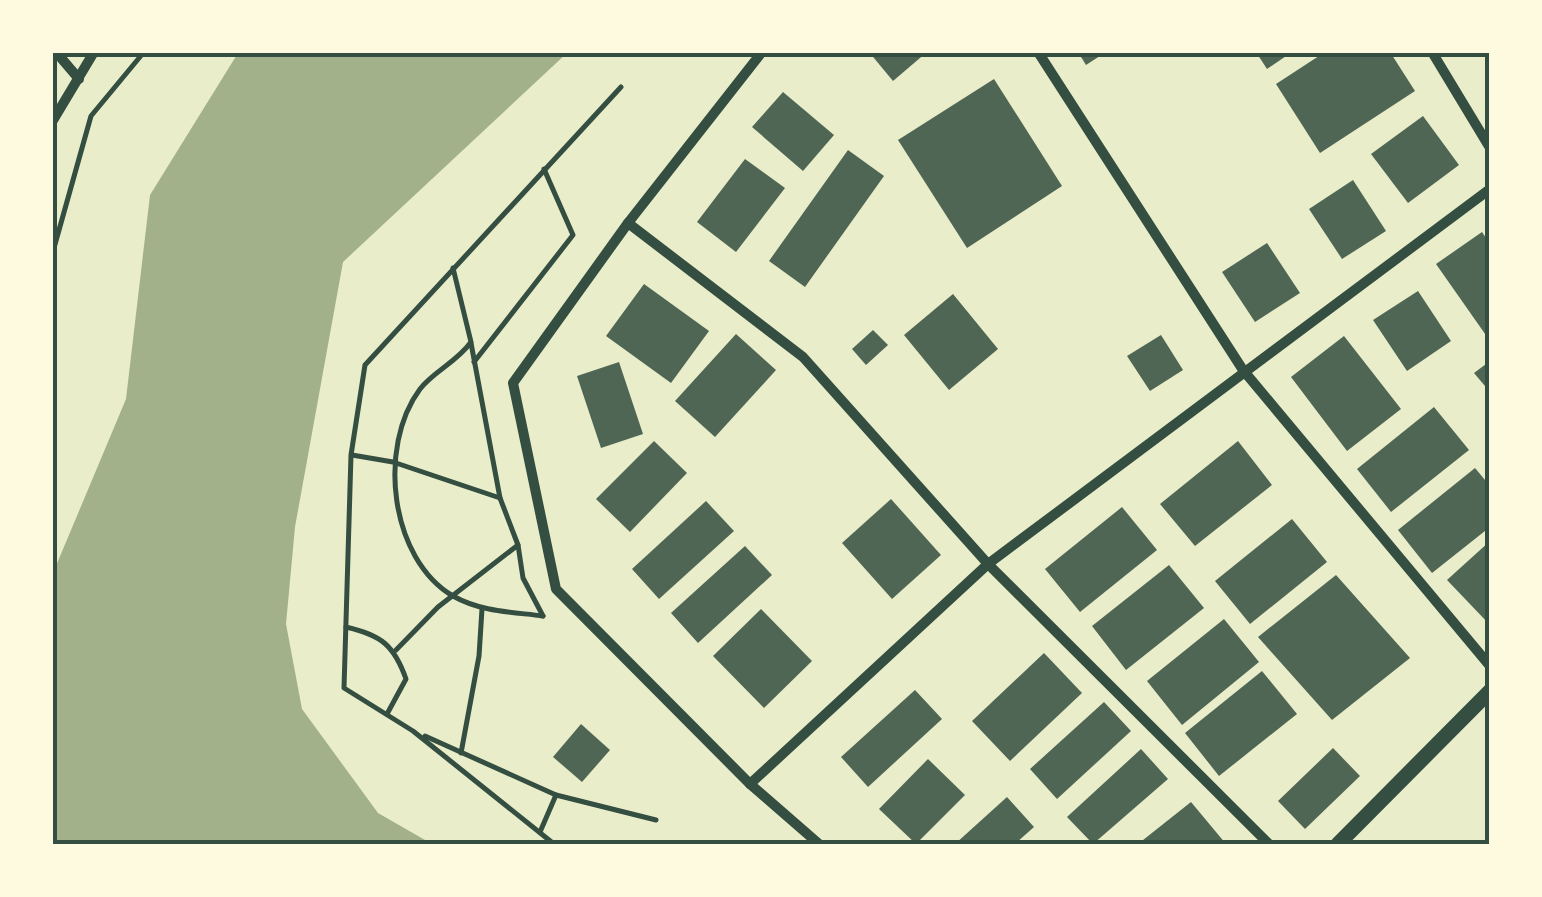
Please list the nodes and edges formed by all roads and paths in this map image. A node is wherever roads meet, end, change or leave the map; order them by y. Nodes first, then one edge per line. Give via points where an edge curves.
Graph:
1 (56, 52) edge
2 (94, 52) edge
3 (144, 52) edge
4 (762, 52) edge
5 (1038, 52) edge
6 (1432, 52) edge
7 (79, 79) junction
8 (621, 86) dead end
9 (52, 122) edge
10 (1490, 148) edge
11 (544, 168) junction
12 (1490, 189) edge
13 (628, 223) junction
14 (52, 255) edge
15 (453, 268) junction
16 (470, 342) junction
17 (474, 362) junction
18 (1243, 370) junction
19 (352, 456) junction
20 (393, 462) junction
21 (500, 498) junction
22 (518, 546) junction
23 (988, 564) junction
24 (453, 596) junction
25 (482, 609) junction
26 (346, 627) junction
27 (396, 650) junction
28 (1490, 666) edge
29 (1490, 691) edge
30 (387, 714) junction
31 (413, 731) junction
32 (461, 753) junction
33 (750, 784) junction
34 (556, 795) junction
35 (656, 820) dead end
36 (540, 832) junction
37 (554, 844) edge
38 (819, 844) edge
39 (1270, 844) edge
40 (1338, 844) edge

1 - 7 street
2 - 7 street
3 - 14 path via 91,116
4 - 13 street
5 - 18 street
6 - 10 street
7 - 9 street
8 - 11 path
11 - 15 path
11 - 17 path via 573,234
12 - 18 street
13 - 23 street via 802,357
13 - 33 street via 514,383 556,588
15 - 16 path
15 - 19 path via 365,365
16 - 17 path
16 - 20 path via 420,389
17 - 21 path
18 - 23 street
18 - 28 street
19 - 20 path
19 - 26 path
20 - 21 path
20 - 24 path via 401,515 422,572
21 - 22 path
22 - 24 path
22 - 25 path via 522,578 543,616
23 - 33 street
23 - 39 street
24 - 25 path
24 - 27 path
25 - 32 path
26 - 27 path via 376,634
26 - 30 path via 344,688
27 - 30 path via 406,679
29 - 40 street
30 - 31 path
31 - 32 path
31 - 36 path
32 - 34 path
33 - 38 street
34 - 35 path
34 - 36 path
36 - 37 path

